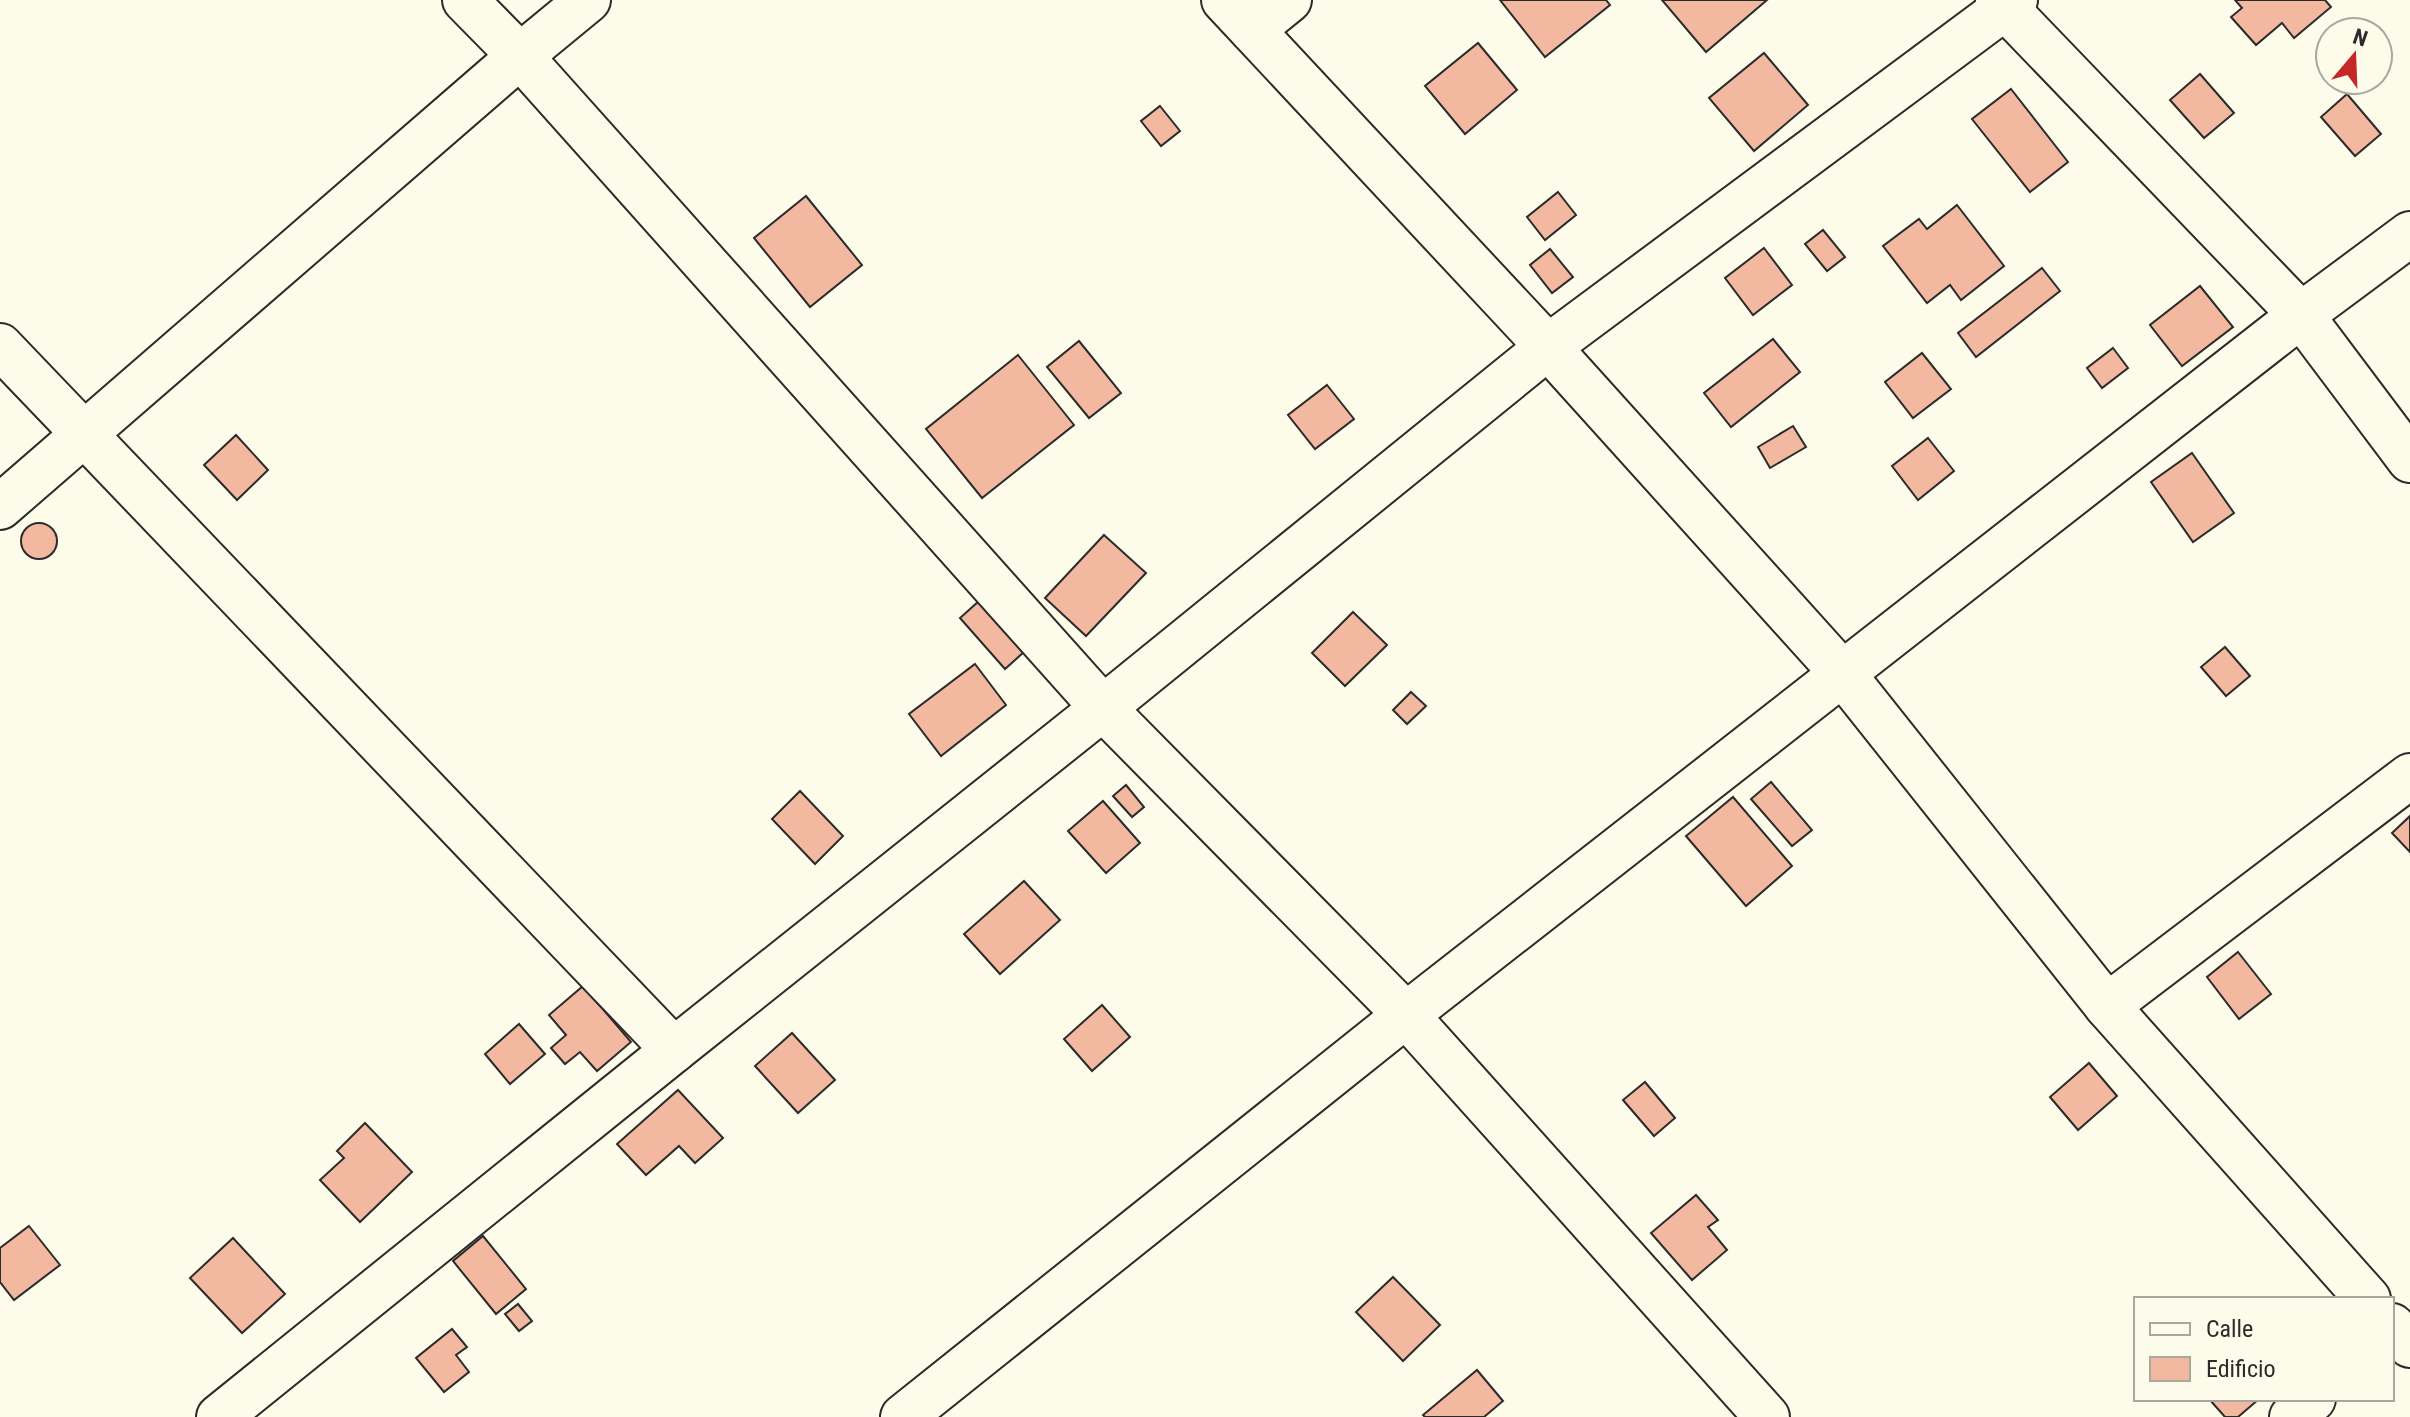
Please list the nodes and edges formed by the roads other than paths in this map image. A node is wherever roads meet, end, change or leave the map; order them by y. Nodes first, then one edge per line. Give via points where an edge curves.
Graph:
1 (465, 0) edge
2 (588, 0) edge
3 (1289, 0) edge
4 (2006, 3) edge
5 (1238, 15) edge
6 (520, 56) junction
7 (2410, 234) edge
8 (2301, 315) junction
9 (0, 346) edge
10 (1548, 347) junction
11 (84, 436) junction
12 (2410, 460) edge
13 (0, 507) edge
14 (1843, 674) junction
15 (1103, 708) junction
16 (2410, 776) edge
17 (2107, 1006) junction
18 (1406, 1015) junction
19 (674, 1050) junction
20 (2370, 1297) edge
21 (2311, 1401) edge
22 (219, 1417) edge
23 (903, 1417) edge
24 (1767, 1417) edge
25 (2292, 1417) edge

1 - 6 street
2 - 6 street
3 - 5 street
4 - 8 street
4 - 10 street
5 - 10 street
6 - 11 street
6 - 15 street
7 - 8 street
8 - 12 street
8 - 14 street
9 - 11 street
10 - 14 street
10 - 15 street
11 - 13 street
11 - 19 street
14 - 17 street
14 - 18 street
15 - 18 street
15 - 19 street
16 - 17 street
17 - 20 street
18 - 23 street
18 - 24 street
19 - 22 street
21 - 25 street

